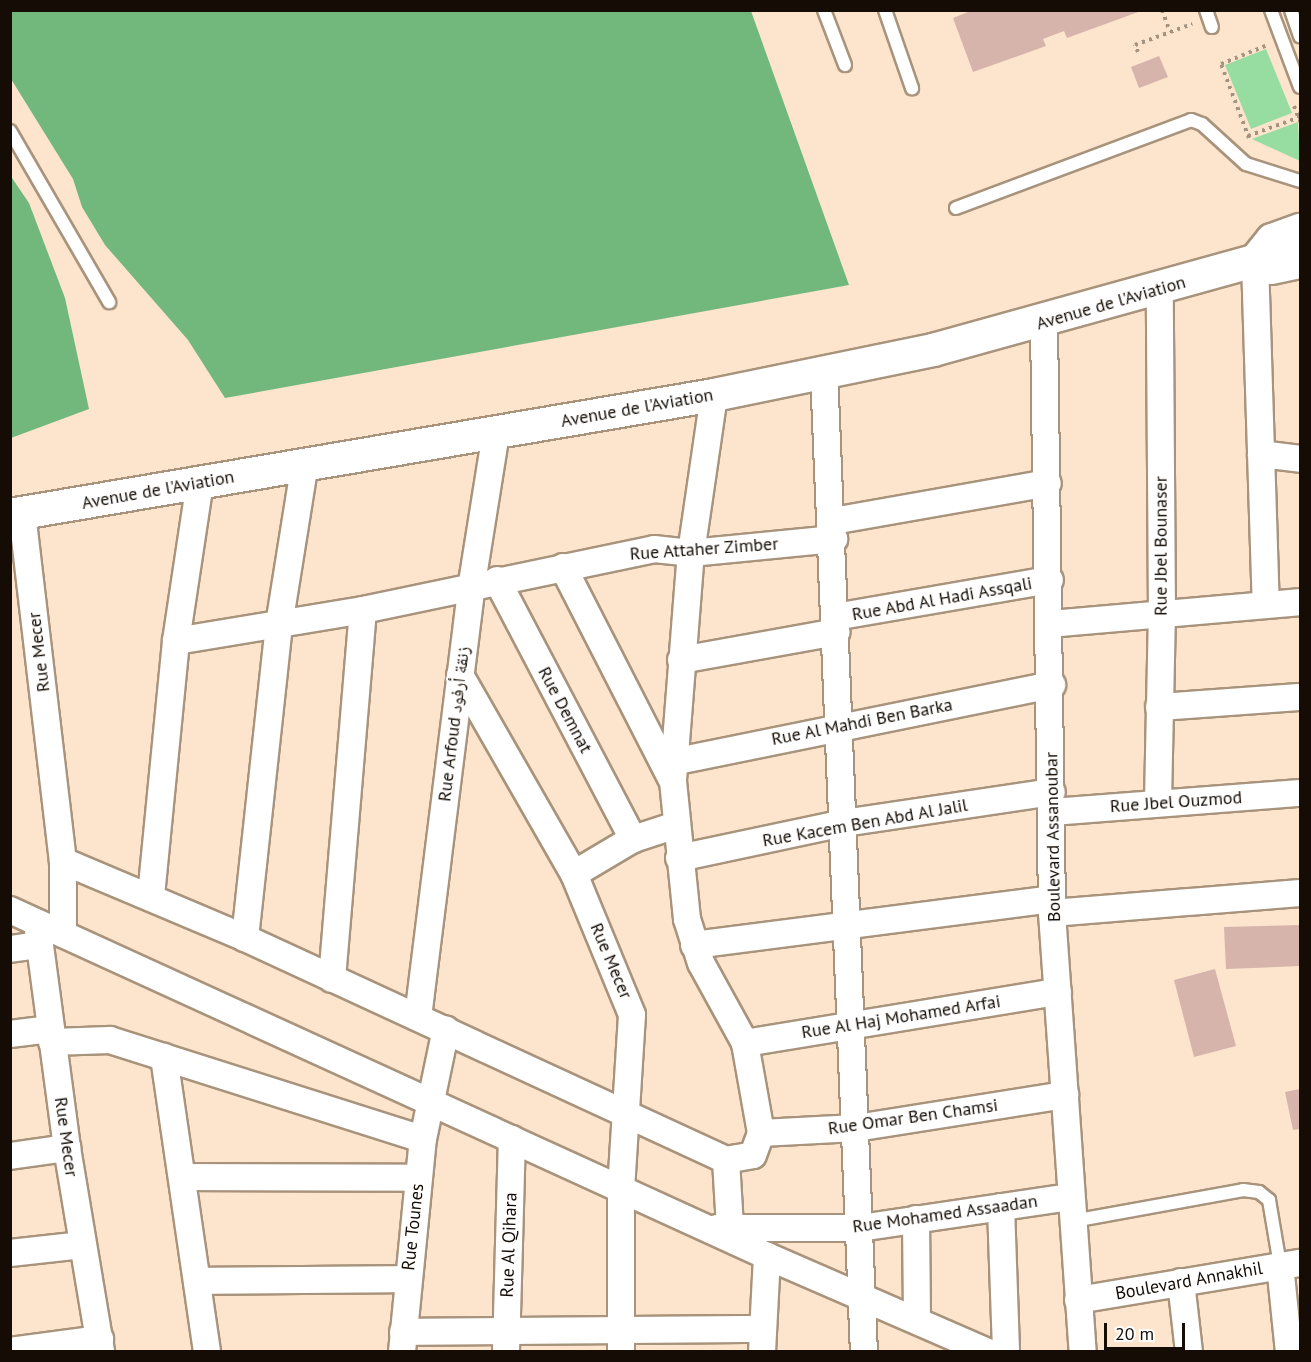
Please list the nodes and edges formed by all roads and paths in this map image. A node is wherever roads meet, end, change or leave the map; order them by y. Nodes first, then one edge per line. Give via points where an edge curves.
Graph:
1 (824, 10) edge
2 (885, 10) edge
3 (1162, 10) edge
4 (1271, 10) edge
5 (1291, 10) edge
6 (1209, 19) edge
7 (1170, 32) junction
8 (1300, 36) edge
9 (1271, 51) dead end
10 (1138, 52) dead end
11 (845, 65) dead end
12 (1300, 87) edge
13 (912, 88) dead end
14 (1289, 95) dead end
15 (1300, 118) edge
16 (10, 131) edge
17 (1248, 136) junction
18 (1252, 143) dead end
19 (1224, 145) junction
20 (1300, 181) edge
21 (957, 208) dead end
22 (1300, 230) edge
23 (1255, 261) junction
24 (1300, 262) edge
25 (1160, 290) junction
26 (109, 302) dead end
27 (1044, 322) junction
28 (824, 370) junction
29 (714, 395) junction
30 (496, 433) junction
31 (1261, 454) junction
32 (1300, 459) edge
33 (305, 463) junction
34 (200, 483) junction
35 (1048, 483) junction
36 (16, 514) edge
37 (833, 530) junction
38 (691, 553) junction
39 (562, 567) junction
40 (497, 580) junction
41 (1050, 580) junction
42 (471, 589) junction
43 (1300, 602) edge
44 (1266, 603) junction
45 (363, 610) junction
46 (1162, 614) junction
47 (836, 624) junction
48 (1050, 624) junction
49 (279, 625) junction
50 (176, 641) junction
51 (681, 660) junction
52 (460, 675) junction
53 (1052, 685) junction
54 (1300, 697) edge
55 (1159, 707) junction
56 (840, 725) junction
57 (673, 771) junction
58 (1300, 793) edge
59 (1052, 802) junction
60 (1158, 802) junction
61 (844, 823) junction
62 (676, 825) junction
63 (633, 839) junction
64 (679, 858) junction
65 (63, 861) junction
66 (574, 874) junction
67 (1300, 893) edge
68 (151, 896) junction
69 (1052, 906) junction
70 (10, 910) edge
71 (849, 926) junction
72 (38, 934) junction
73 (63, 934) junction
74 (245, 938) junction
75 (694, 945) junction
76 (10, 948) edge
77 (332, 979) junction
78 (1058, 992) junction
79 (418, 1017) junction
80 (851, 1025) junction
81 (446, 1029) junction
82 (10, 1034) edge
83 (51, 1036) junction
84 (745, 1043) junction
85 (164, 1057) junction
86 (1065, 1095) junction
87 (432, 1104) junction
88 (627, 1111) junction
89 (856, 1128) junction
90 (761, 1133) junction
91 (423, 1139) junction
92 (512, 1139) junction
93 (67, 1148) junction
94 (10, 1156) edge
95 (726, 1160) junction
96 (182, 1177) junction
97 (418, 1178) junction
98 (621, 1189) junction
99 (1000, 1207) junction
100 (1072, 1209) junction
101 (916, 1219) junction
102 (720, 1228) junction
103 (860, 1228) junction
104 (83, 1245) junction
105 (10, 1253) edge
106 (767, 1256) junction
107 (1290, 1264) edge
108 (408, 1279) junction
109 (197, 1281) junction
110 (1181, 1282) junction
111 (864, 1297) junction
112 (1078, 1300) junction
113 (917, 1320) junction
114 (762, 1340) edge
115 (621, 1341) edge
116 (403, 1342) edge
117 (506, 1343) edge
118 (101, 1345) edge
119 (976, 1349) edge
120 (10, 1351) edge
121 (207, 1352) edge
122 (864, 1352) edge
123 (1006, 1352) edge
124 (1083, 1352) edge
125 (1189, 1352) edge
126 (1290, 1352) edge

1 - 11 lane
2 - 13 lane
3 - 7 path
4 - 12 lane
5 - 8 lane
6 - 7 path
7 - 10 path via 1135,45
9 - 17 path via 1265,46 1221,64
14 - 15 path
15 - 17 path
16 - 26 lane
17 - 18 path
17 - 19 path
19 - 20 lane via 1264,173
19 - 21 lane via 1202,124 1178,122
22 - 23 street via 1272,240
23 - 24 street, Avenue de l'Aviation via 1271,268
23 - 25 street, Avenue de l'Aviation
23 - 31 street
25 - 27 street, Avenue de l'Aviation
25 - 46 street, Rue Jbel Bounaser
27 - 28 street, Avenue de l'Aviation
27 - 35 street, Boulevard Assanoubar
28 - 29 street, Avenue de l'Aviation
28 - 37 street
29 - 30 street, Avenue de l'Aviation
29 - 38 street
30 - 33 street, Avenue de l'Aviation
30 - 42 street, Rue Arfoud زنقة أرفود
31 - 32 street
31 - 44 street
33 - 34 street, Avenue de l'Aviation
33 - 49 street
34 - 36 street, Avenue de l'Aviation
34 - 50 street
35 - 37 street, Rue Attaher Zimber
35 - 41 street, Boulevard Assanoubar
36 - 65 street, Rue Mecer
37 - 38 street, Rue Attaher Zimber
37 - 47 street
38 - 39 street, Rue Attaher Zimber via 654,549
38 - 51 street
39 - 40 street, Rue Attaher Zimber
39 - 57 street
40 - 42 street, Rue Attaher Zimber
40 - 63 street, Rue Demnat
41 - 47 street, Rue Abd Al Hadi Assqali
41 - 48 street, Boulevard Assanoubar
42 - 45 street, Rue Attaher Zimber
42 - 52 street, Rue Arfoud زنقة أرفود
43 - 44 street
44 - 46 street
45 - 49 street, Rue Attaher Zimber
45 - 77 street
46 - 48 street
46 - 55 street, Rue Jbel Bounaser
47 - 51 street, Rue Abd Al Hadi Assqali
47 - 56 street
48 - 53 street, Boulevard Assanoubar
49 - 50 street, Rue Attaher Zimber
49 - 74 street
50 - 68 street
51 - 57 street
52 - 66 street, Rue Mecer
52 - 79 street, Rue Arfoud زنقة أرفود
53 - 56 street, Rue Al Mahdi Ben Barka
53 - 59 street, Boulevard Assanoubar
54 - 55 street
55 - 60 street, Rue Jbel Bounaser
56 - 57 street, Rue Al Mahdi Ben Barka
56 - 61 street
57 - 62 street
58 - 60 street, Rue Jbel Ouzmod
59 - 60 street, Rue Jbel Ouzmod
59 - 61 street, Rue Kacem Ben Abd Al Jalil
59 - 69 street, Boulevard Assanoubar
61 - 64 street, Rue Kacem Ben Abd Al Jalil
61 - 71 street
62 - 63 street
62 - 64 street
63 - 66 street
64 - 75 street
65 - 68 street
65 - 73 street, Rue Mecer
66 - 88 street, Rue Mecer via 632,1014
67 - 69 street
68 - 74 street
69 - 71 street
69 - 78 street, Boulevard Assanoubar
70 - 72 street
71 - 75 street
71 - 80 street
72 - 73 street
72 - 76 street
72 - 83 street, Rue Mecer
73 - 87 street
74 - 77 street
75 - 84 street
77 - 79 street
78 - 80 street, Rue Al Haj Mohamed Arfai
78 - 86 street, Boulevard Assanoubar
79 - 81 street
80 - 84 street, Rue Al Haj Mohamed Arfai
80 - 89 street
81 - 87 street
81 - 88 street
82 - 83 street
83 - 85 street via 110,1040
83 - 93 street, Rue Mecer
84 - 90 street
85 - 91 street
85 - 96 street
86 - 89 street, Rue Omar Ben Chamsi
86 - 100 street, Boulevard Assanoubar
87 - 91 street, Rue Tounes
87 - 92 street
88 - 95 street
88 - 98 street, Rue Mecer
89 - 90 street, Rue Omar Ben Chamsi
89 - 103 street
90 - 95 street via 753,1155
91 - 97 street, Rue Tounes
92 - 98 street
92 - 117 street, Rue Al Qihara
93 - 94 street
93 - 104 street, Rue Mecer
95 - 102 street
96 - 97 street
96 - 109 street
97 - 108 street, Rue Tounes
98 - 102 street
98 - 115 street, Rue Mecer
99 - 100 street, Rue Mohamed Assaadan
99 - 101 street, Rue Mohamed Assaadan
99 - 123 street
100 - 107 lane via 1244,1190 1259,1192 1269,1200
100 - 112 street, Boulevard Assanoubar
101 - 103 street, Rue Mohamed Assaadan
101 - 113 street
102 - 103 street, Rue Mohamed Assaadan
102 - 106 street
103 - 111 street
104 - 105 street
104 - 118 street, Rue Mecer
106 - 111 street
106 - 114 street
107 - 110 street, Boulevard Annakhil
107 - 126 street
108 - 109 street
108 - 116 street, Rue Tounes
109 - 121 street
110 - 112 street, Boulevard Annakhil
110 - 125 street
111 - 113 street
111 - 122 street
112 - 124 street, Boulevard Assanoubar
113 - 119 street
114 - 115 street
115 - 117 street
116 - 117 street
118 - 120 street

